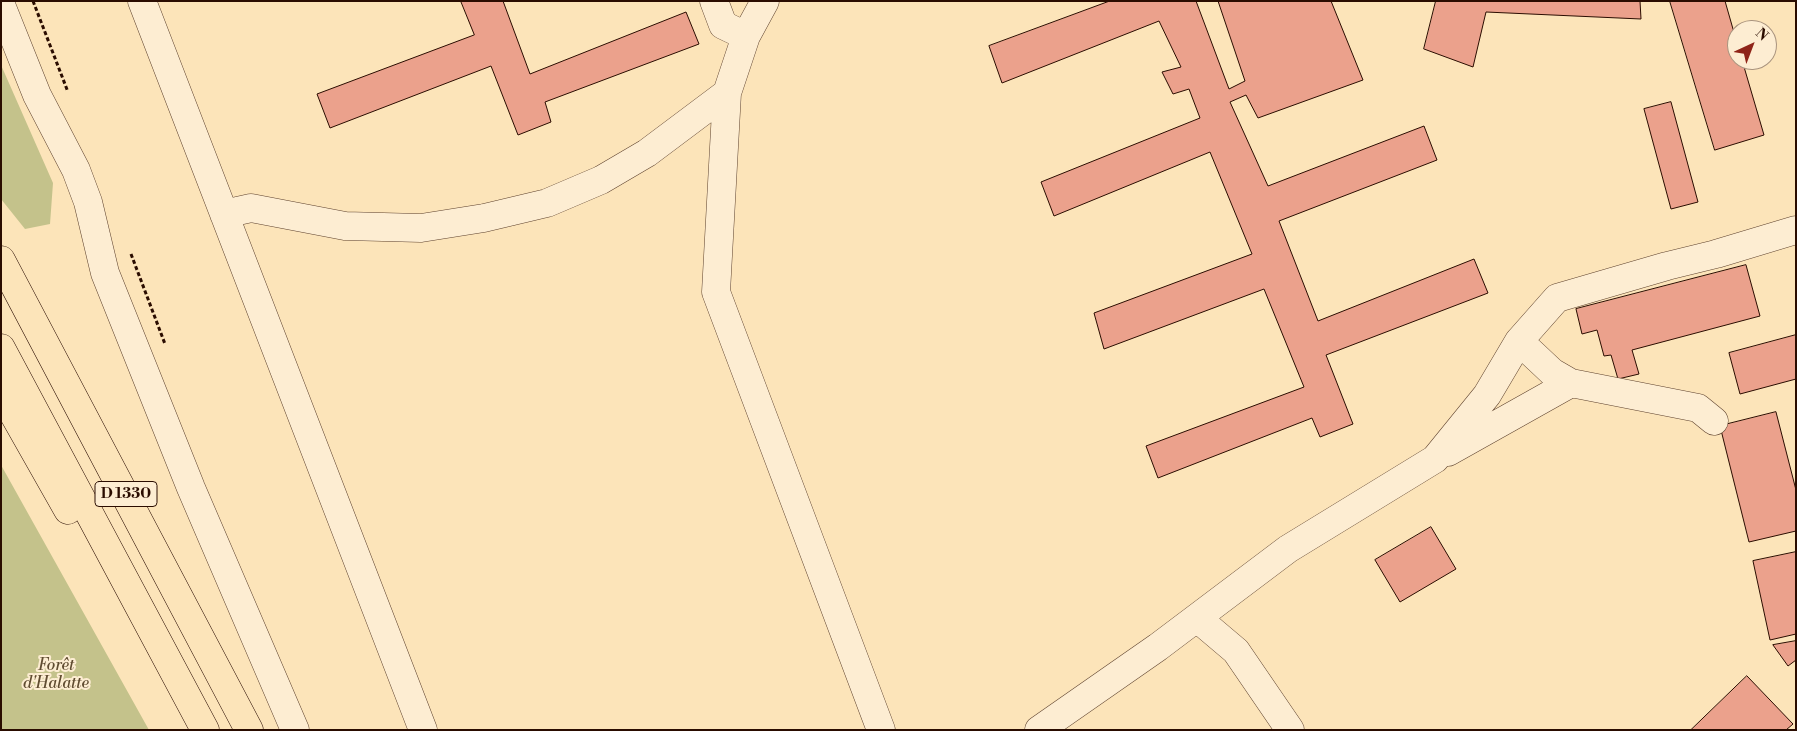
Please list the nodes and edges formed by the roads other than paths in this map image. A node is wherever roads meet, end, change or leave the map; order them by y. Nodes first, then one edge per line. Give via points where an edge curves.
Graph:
1 (142, 1) edge
2 (714, 1) edge
3 (765, 1) edge
4 (1, 5) edge
5 (746, 36) junction
6 (727, 93) junction
7 (224, 214) junction
8 (1796, 230) edge
9 (1, 260) edge
10 (1519, 341) junction
11 (1, 348) edge
12 (1571, 384) junction
13 (1, 392) edge
14 (1714, 422) dead end
15 (1436, 458) junction
16 (1198, 618) junction
17 (196, 730) edge
18 (206, 730) edge
19 (249, 730) edge
20 (295, 730) edge
21 (422, 730) edge
22 (881, 730) edge
23 (1039, 730) edge
24 (1290, 730) edge

1 - 7 street
2 - 5 street via 723,25
3 - 5 street
4 - 20 street via 36,95 76,170 88,202 108,282 191,488
5 - 6 street
6 - 7 street via 647,153 601,180 547,203 421,228 345,226 251,208
6 - 22 street via 716,292
7 - 21 street
8 - 10 street via 1557,298
9 - 19 main road, D 1330
10 - 12 street via 1552,372
10 - 15 street via 1487,395
11 - 18 main road
12 - 14 street via 1698,408
12 - 15 street
13 - 17 main road
15 - 16 street via 1288,549
16 - 23 street
16 - 24 street via 1236,651

